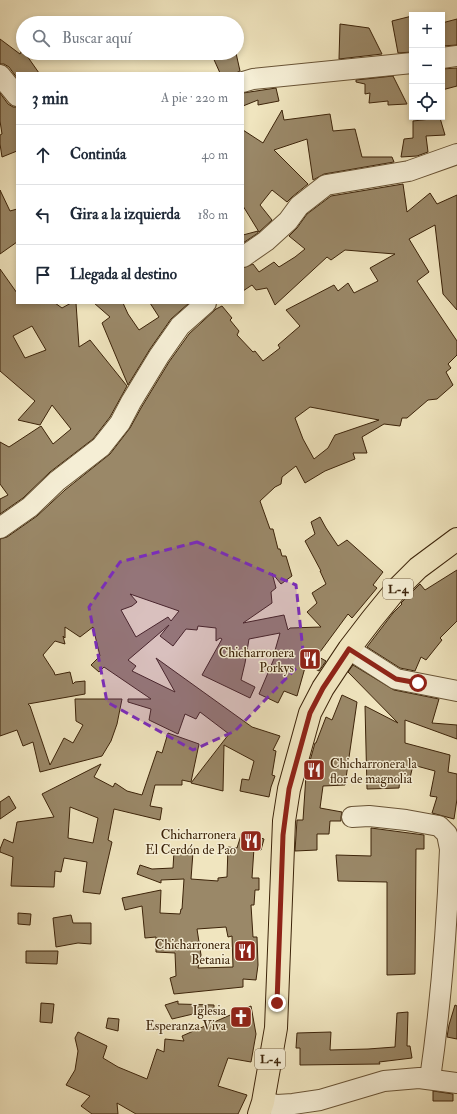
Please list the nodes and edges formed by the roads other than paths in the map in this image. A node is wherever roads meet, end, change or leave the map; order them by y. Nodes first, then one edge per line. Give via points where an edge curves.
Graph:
1 (457, 56) edge
2 (445, 58) edge
3 (409, 63) edge
4 (0, 75) edge
5 (244, 82) edge
6 (16, 95) edge
7 (457, 154) edge
8 (244, 256) edge
9 (205, 304) edge
10 (0, 528) edge
11 (457, 539) edge
12 (349, 649) junction
13 (457, 691) edge
14 (352, 817) dead end
15 (430, 1079) junction
16 (457, 1083) edge
17 (261, 1108) edge

1 - 2 street
3 - 5 street
4 - 6 street
7 - 8 street via 409,171 326,185 299,206 288,221 266,242
9 - 10 street via 180,326 159,356 120,423 101,447 57,481 30,507
11 - 12 main road, L-4 via 418,568
12 - 13 street via 396,679
12 - 17 main road, L-4 via 310,713 289,789 283,835 276,1028
14 - 15 street via 369,816 424,822 439,826 448,834 450,849 445,945 439,1020
15 - 16 street
15 - 17 street via 384,1081 320,1100

